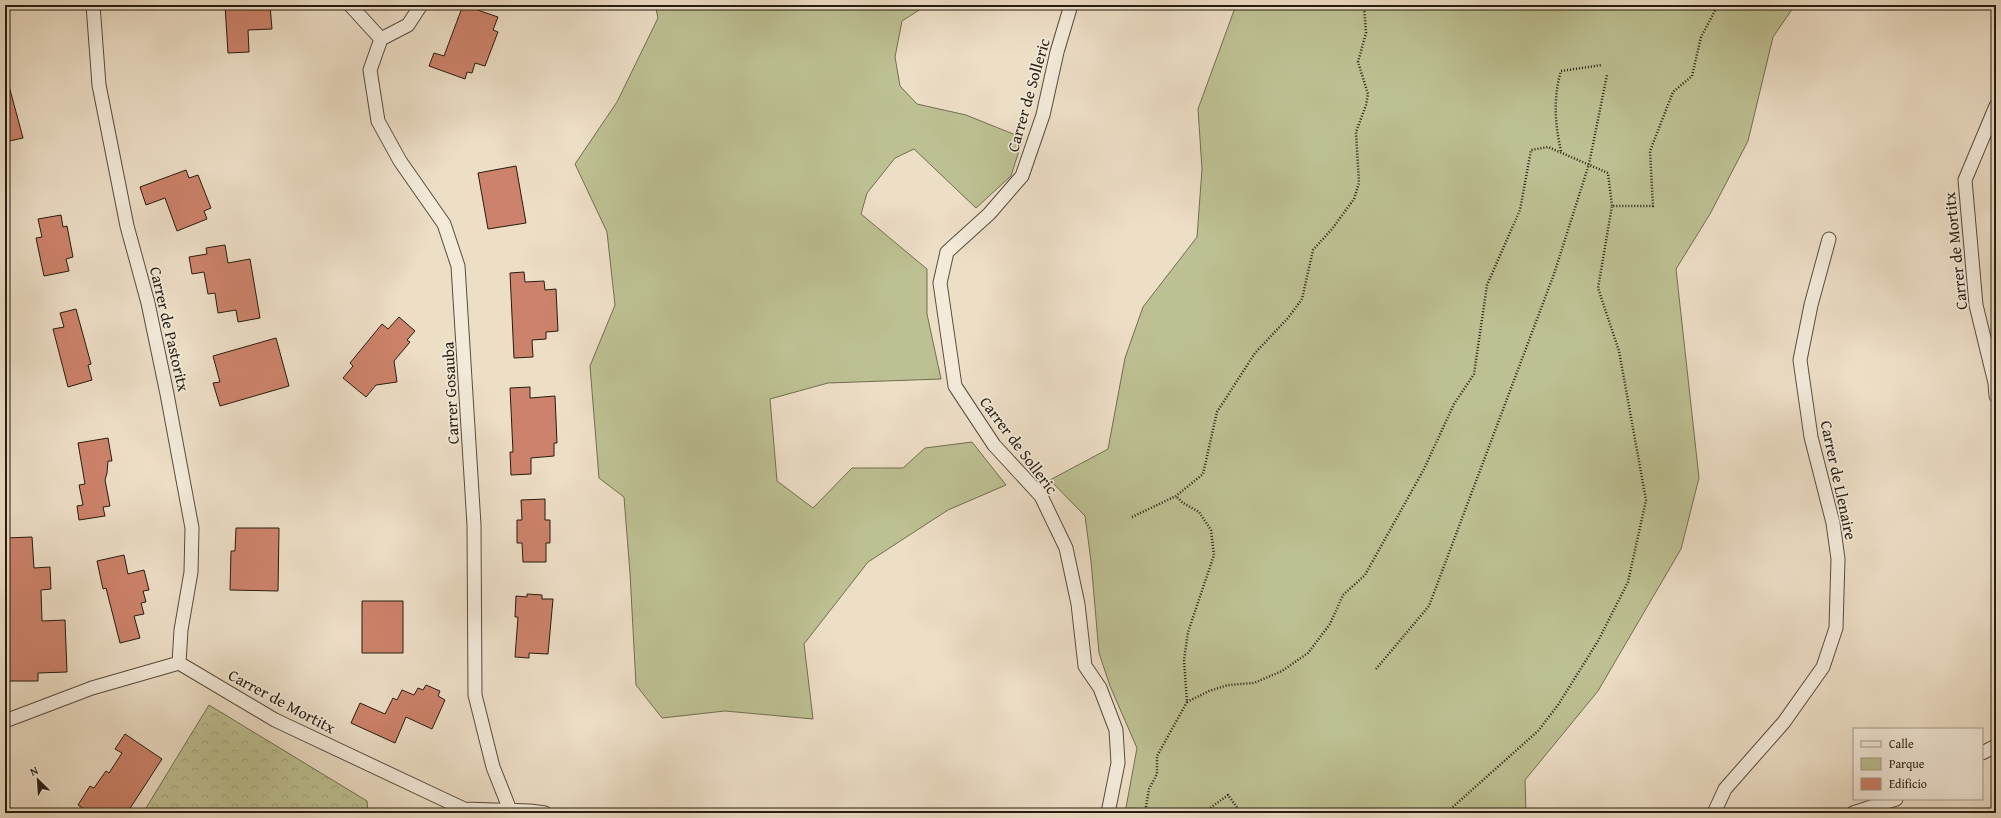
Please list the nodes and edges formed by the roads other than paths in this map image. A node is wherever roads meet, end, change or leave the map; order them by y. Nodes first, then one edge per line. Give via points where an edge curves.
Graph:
1 (93, 5) edge
2 (350, 5) edge
3 (421, 5) edge
4 (1071, 5) edge
5 (381, 39) junction
6 (1996, 106) edge
7 (1829, 239) dead end
8 (1996, 396) edge
9 (178, 663) junction
10 (5, 721) edge
11 (1996, 746) edge
12 (1983, 752) edge
13 (1893, 800) edge
14 (510, 810) junction
15 (545, 813) edge
16 (1108, 813) edge
17 (1714, 813) edge
18 (1853, 813) edge

1 - 9 street, Carrer de Pastoritx via 99,85 127,226 148,303 192,528 191,572
2 - 5 street
3 - 5 street via 408,25
4 - 16 street, Carrer de Solleric via 1043,115 1022,176 989,214 947,252 940,283 955,386 994,445 1041,496 1066,548 1078,604 1085,666 1100,688 1116,730 1118,763
5 - 14 street, Carrer Gosauba via 370,70 378,121 400,161 444,224 458,266 474,525 475,695 493,768
6 - 8 street, Carrer de Mortitx via 1965,180 1976,305
7 - 17 street, Carrer de Llenaire via 1810,305 1800,360 1811,437 1833,523 1838,559 1836,628 1823,667 1784,722 1725,789
9 - 10 street via 92,688
9 - 14 street, Carrer de Mortitx via 275,720 464,809
11 - 12 street
13 - 18 street
14 - 15 street, Carrer de Mortitx

